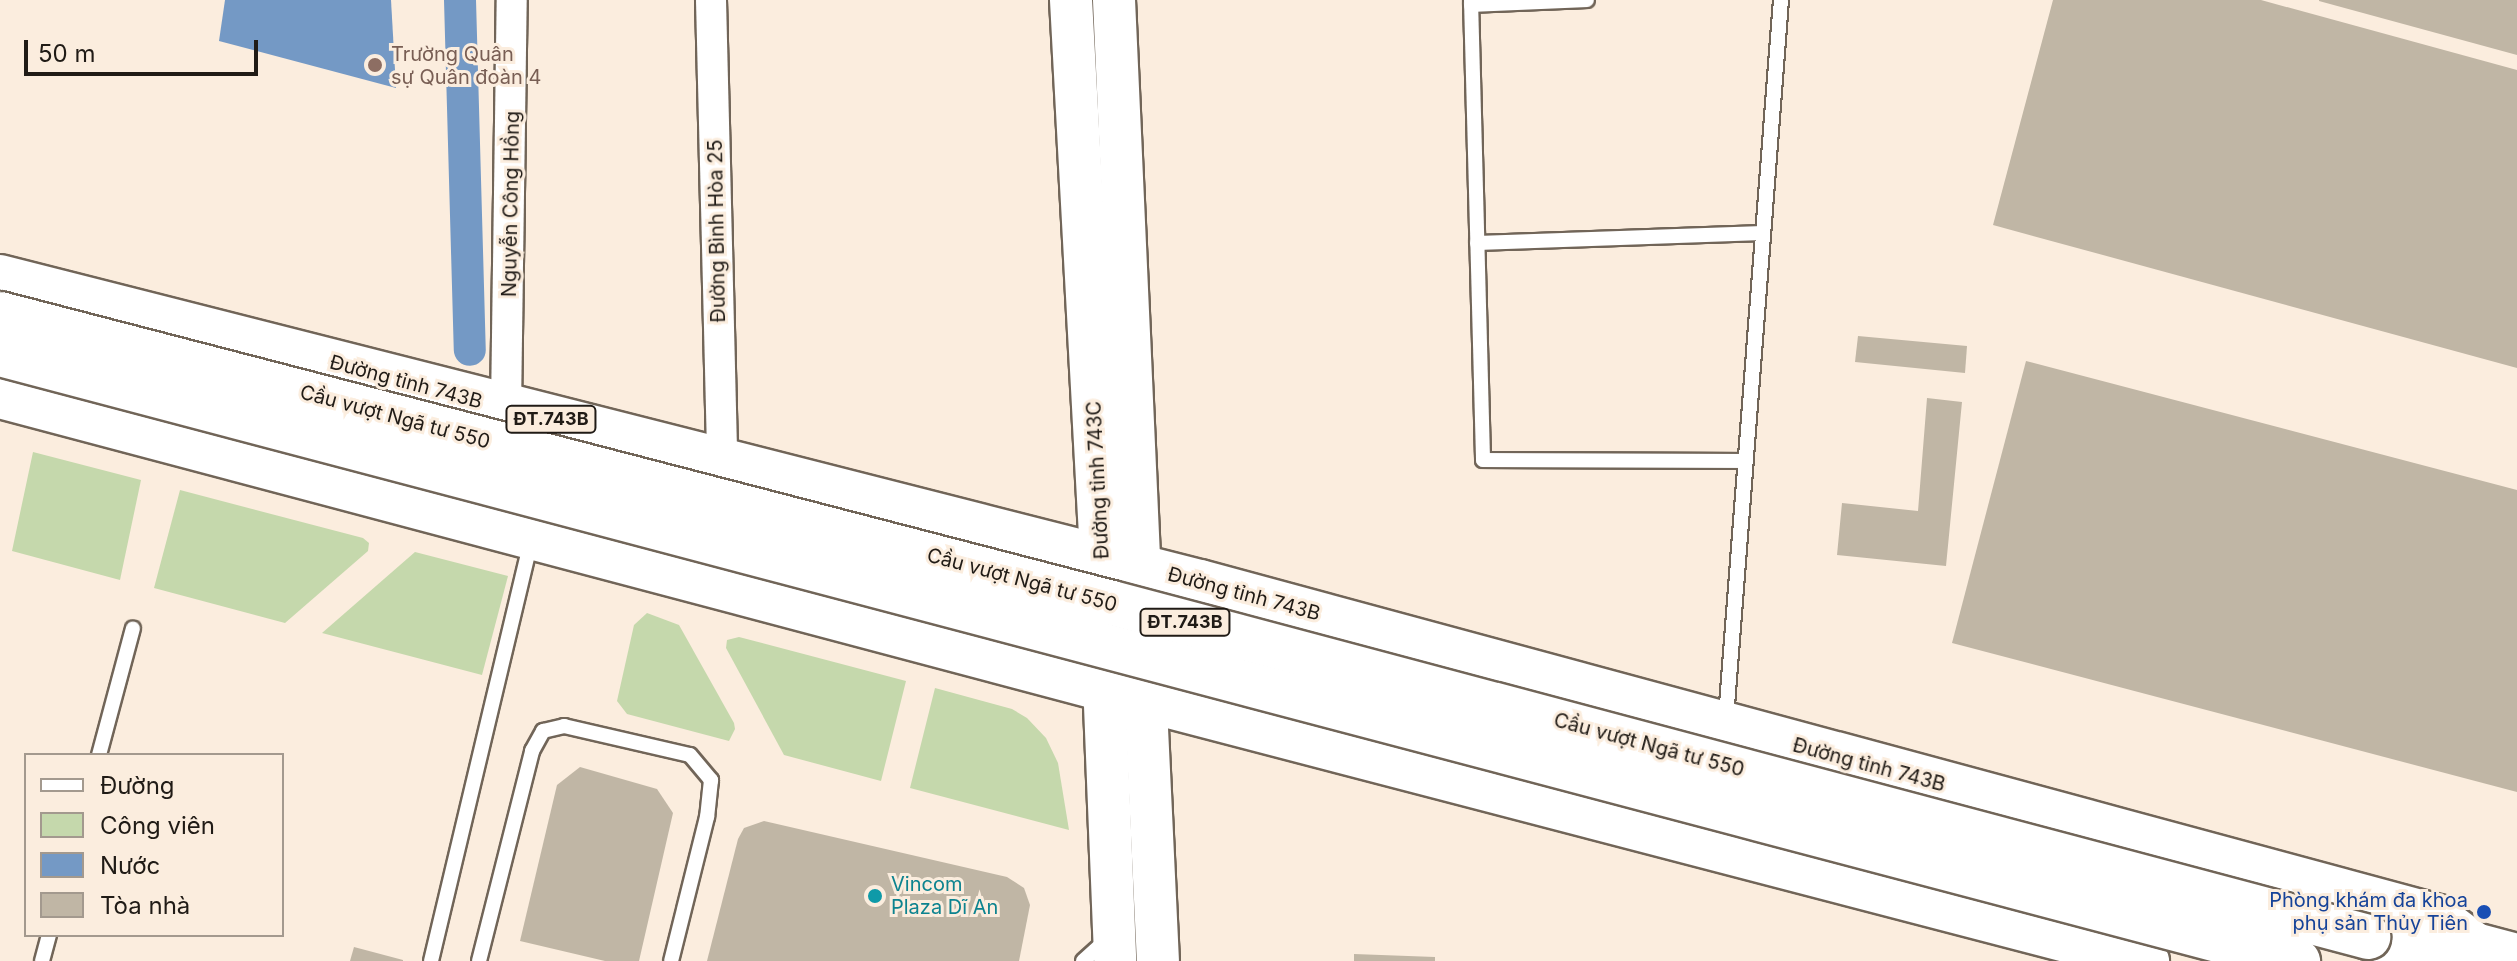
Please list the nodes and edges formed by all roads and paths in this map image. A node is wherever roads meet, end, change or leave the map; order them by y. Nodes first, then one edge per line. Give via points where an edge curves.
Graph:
1 (512, 0) edge
2 (711, 0) edge
3 (1071, 0) edge
4 (1114, 0) edge
5 (1587, 0) edge
6 (1781, 0) edge
7 (1471, 2) edge
8 (1763, 233) junction
9 (1477, 243) junction
10 (0, 277) edge
11 (0, 314) edge
12 (0, 354) edge
13 (1, 400) edge
14 (506, 408) junction
15 (722, 461) junction
16 (1745, 461) junction
17 (532, 538) junction
18 (1122, 562) junction
19 (133, 628) dead end
20 (1124, 694) junction
21 (1725, 726) junction
22 (100, 753) edge
23 (48, 937) edge
24 (2368, 937) joint
25 (2475, 945) junction
26 (1115, 948) edge
27 (2517, 956) edge
28 (42, 961) edge
29 (431, 961) edge
30 (479, 961) edge
31 (671, 961) edge
32 (1083, 961) edge
33 (1158, 961) edge
34 (2147, 961) edge
35 (2298, 961) edge

1 - 14 street, Nguyễn Công Hồng
2 - 15 street, Đường Bình Hòa 25
3 - 18 main road, Đường tỉnh 743C
4 - 18 main road, Đường tỉnh 743C
5 - 7 lane
6 - 8 lane
7 - 9 lane
8 - 9 lane
8 - 16 lane
9 - 16 lane via 1483,460
10 - 14 main road, Đường tỉnh 743B / ĐT.743B
11 - 24 main road, Cầu vượt Ngã tư 550 / ĐT.743B, bridge
12 - 35 main road, Cầu vượt Ngã tư 550 / ĐT.743B, bridge
13 - 17 main road
14 - 15 main road, Đường tỉnh 743B / ĐT.743B
15 - 18 main road, Đường tỉnh 743B / ĐT.743B
16 - 21 lane
17 - 20 main road
17 - 29 lane
18 - 20 main road, Đường tỉnh 743C
18 - 21 main road, Đường tỉnh 743B / ĐT.743B
19 - 22 lane
20 - 26 main road, Đường tỉnh 743C
20 - 33 main road, Đường tỉnh 743C
20 - 34 main road
21 - 25 main road, Đường tỉnh 743B / ĐT.743B via 2438,917
23 - 28 lane
24 - 25 main road, Đường tỉnh 743B / ĐT.743B via 2431,952
25 - 27 main road, Đường tỉnh 743B / ĐT.743B
26 - 32 lane
30 - 31 lane via 532,751 543,731 564,726 690,755 711,780 707,817

